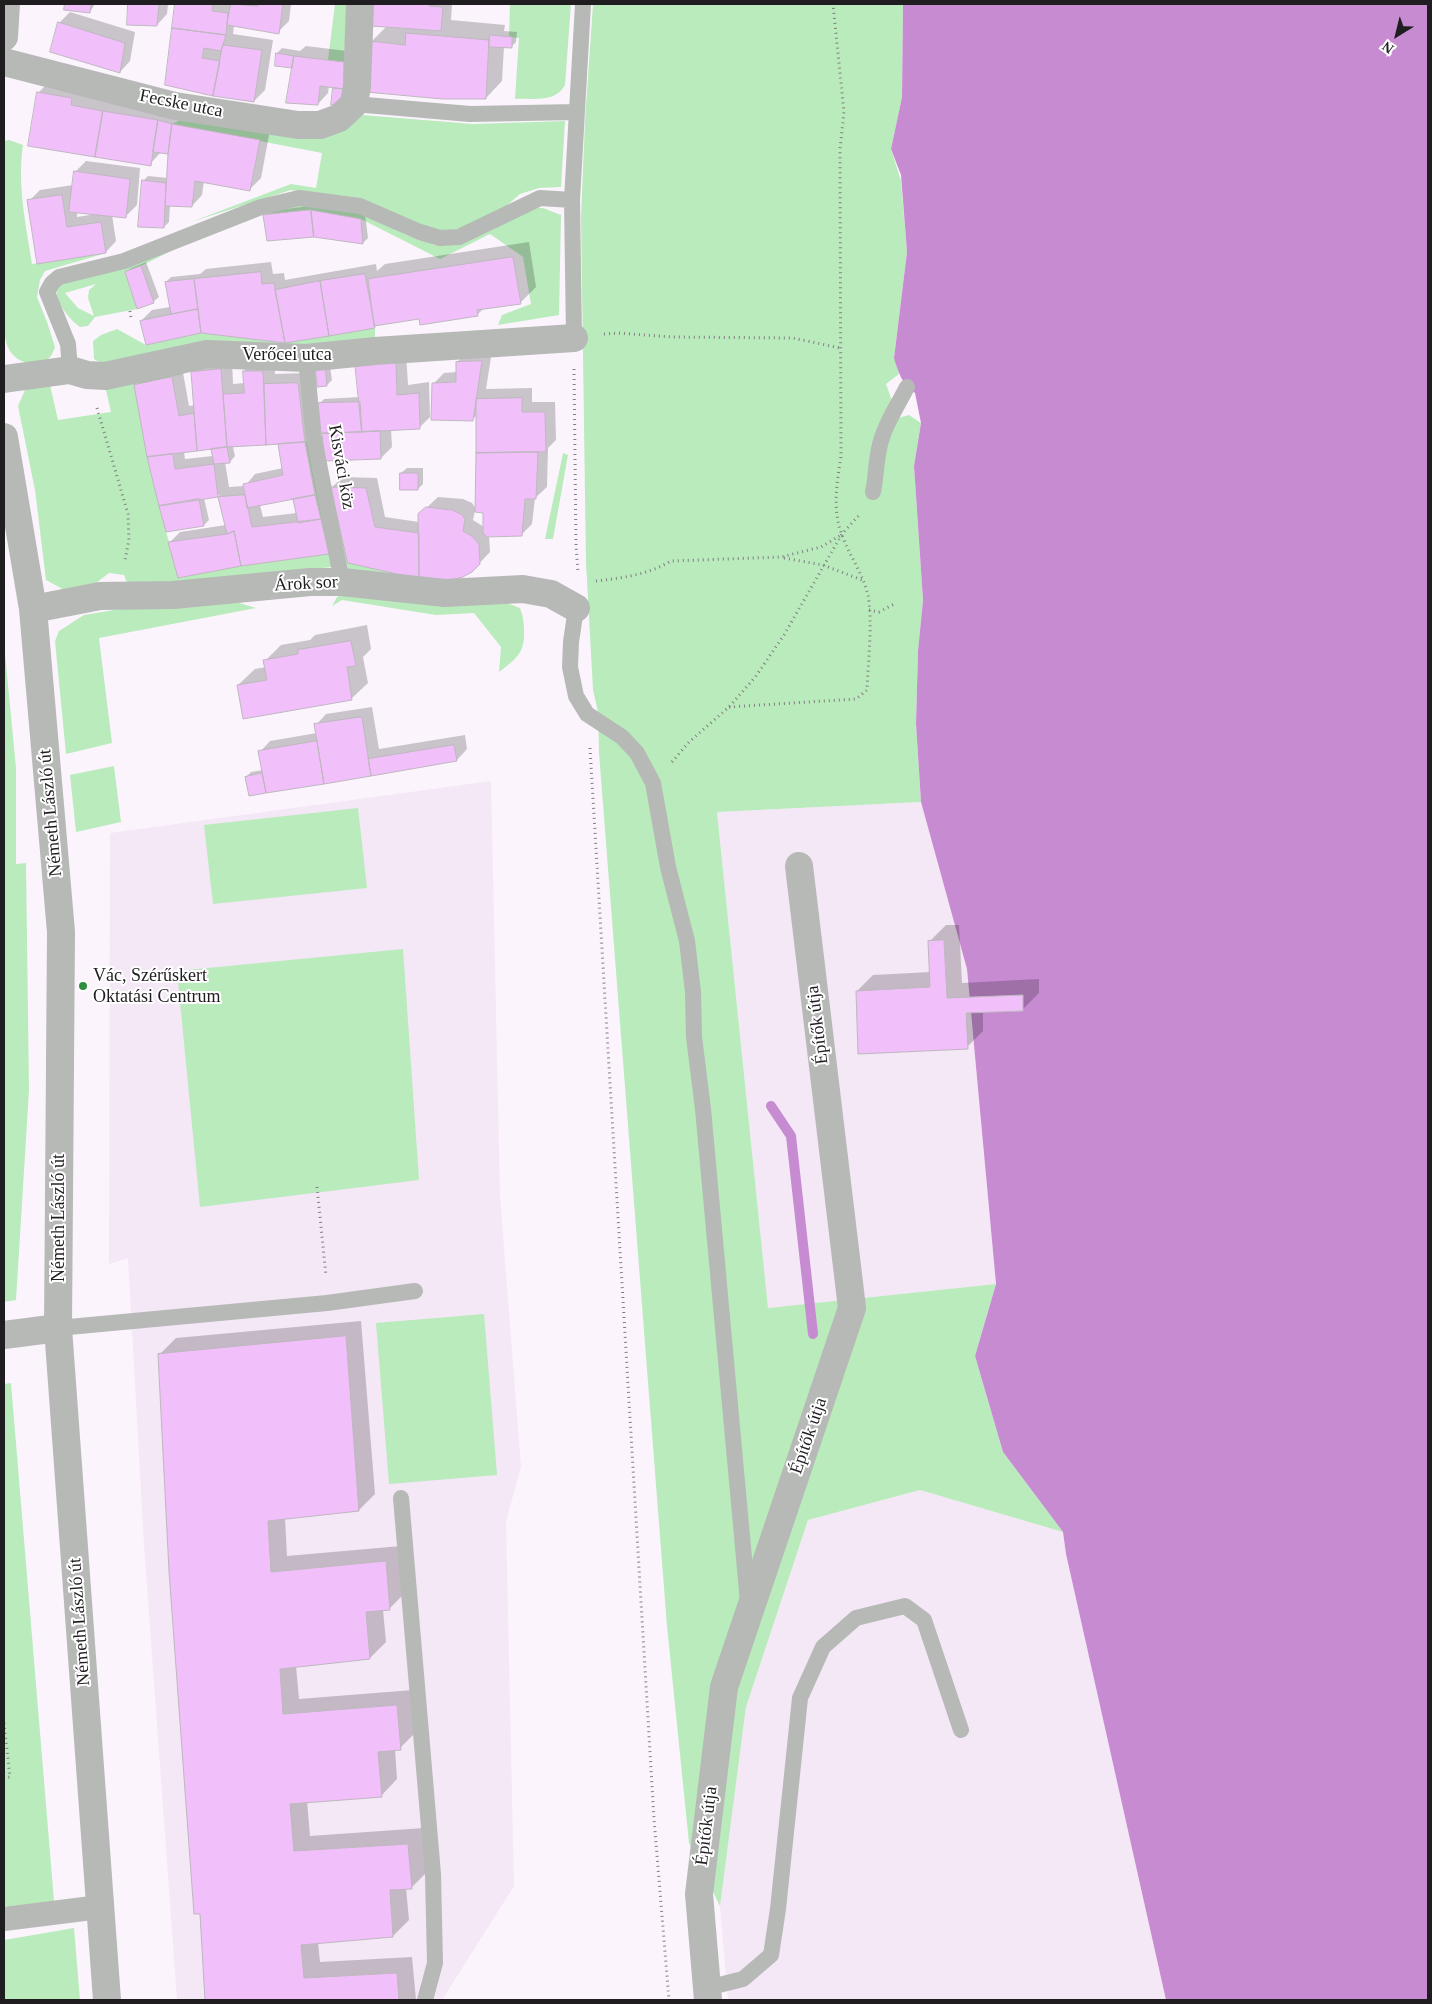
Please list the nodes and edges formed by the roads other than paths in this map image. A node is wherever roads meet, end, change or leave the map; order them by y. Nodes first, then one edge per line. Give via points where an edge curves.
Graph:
1 (6, 4) edge
2 (360, 4) edge
3 (583, 4) edge
4 (4, 37) edge
5 (4, 62) edge
6 (354, 104) junction
7 (576, 112) junction
8 (572, 200) junction
9 (574, 338) joint
10 (306, 358) junction
11 (79, 373) junction
12 (4, 379) edge
13 (907, 387) dead end
14 (4, 437) edge
15 (873, 492) road end
16 (342, 582) junction
17 (577, 595) joint
18 (33, 609) junction
19 (799, 866) dead end
20 (415, 1291) dead end
21 (58, 1328) junction
22 (4, 1335) edge
23 (402, 1498) dead end
24 (749, 1614) junction
25 (960, 1730) dead end
26 (100, 1907) junction
27 (4, 1919) edge
28 (708, 1994) edge
29 (108, 2000) edge
30 (425, 2000) edge

1 - 4 street
2 - 6 street
3 - 7 lane
5 - 6 street, Fecske utca via 175,106 298,125 320,125 339,118
6 - 7 lane via 470,114
7 - 8 lane
8 - 9 lane
8 - 11 lane via 540,198 459,237 440,238 360,206 299,198 260,207 124,261 59,277 47,292
9 - 10 street, Verőcei utca
10 - 11 street, Verőcei utca via 207,354 104,376
10 - 16 lane, Kisváci köz via 313,433
11 - 12 street, Verőcei utca
13 - 15 lane via 883,435
14 - 18 street, Németh László út
16 - 17 street, Árok sor via 445,593 523,589
16 - 18 street, Árok sor via 173,595 100,596
17 - 24 lane via 570,668 576,696 588,714 622,737 637,753 653,783 668,867 688,949
18 - 21 street, Németh László út via 61,932
19 - 24 street, Építők útja via 852,1308
20 - 21 lane via 327,1303
21 - 22 street
21 - 26 street, Németh László út
23 - 30 lane via 432,1874 435,1963
24 - 28 street, Építők útja via 724,1687 699,1894
25 - 28 lane via 924,1620 905,1606 856,1618 823,1646 800,1698 771,1955 743,1979
26 - 27 street
26 - 29 street, Németh László út

